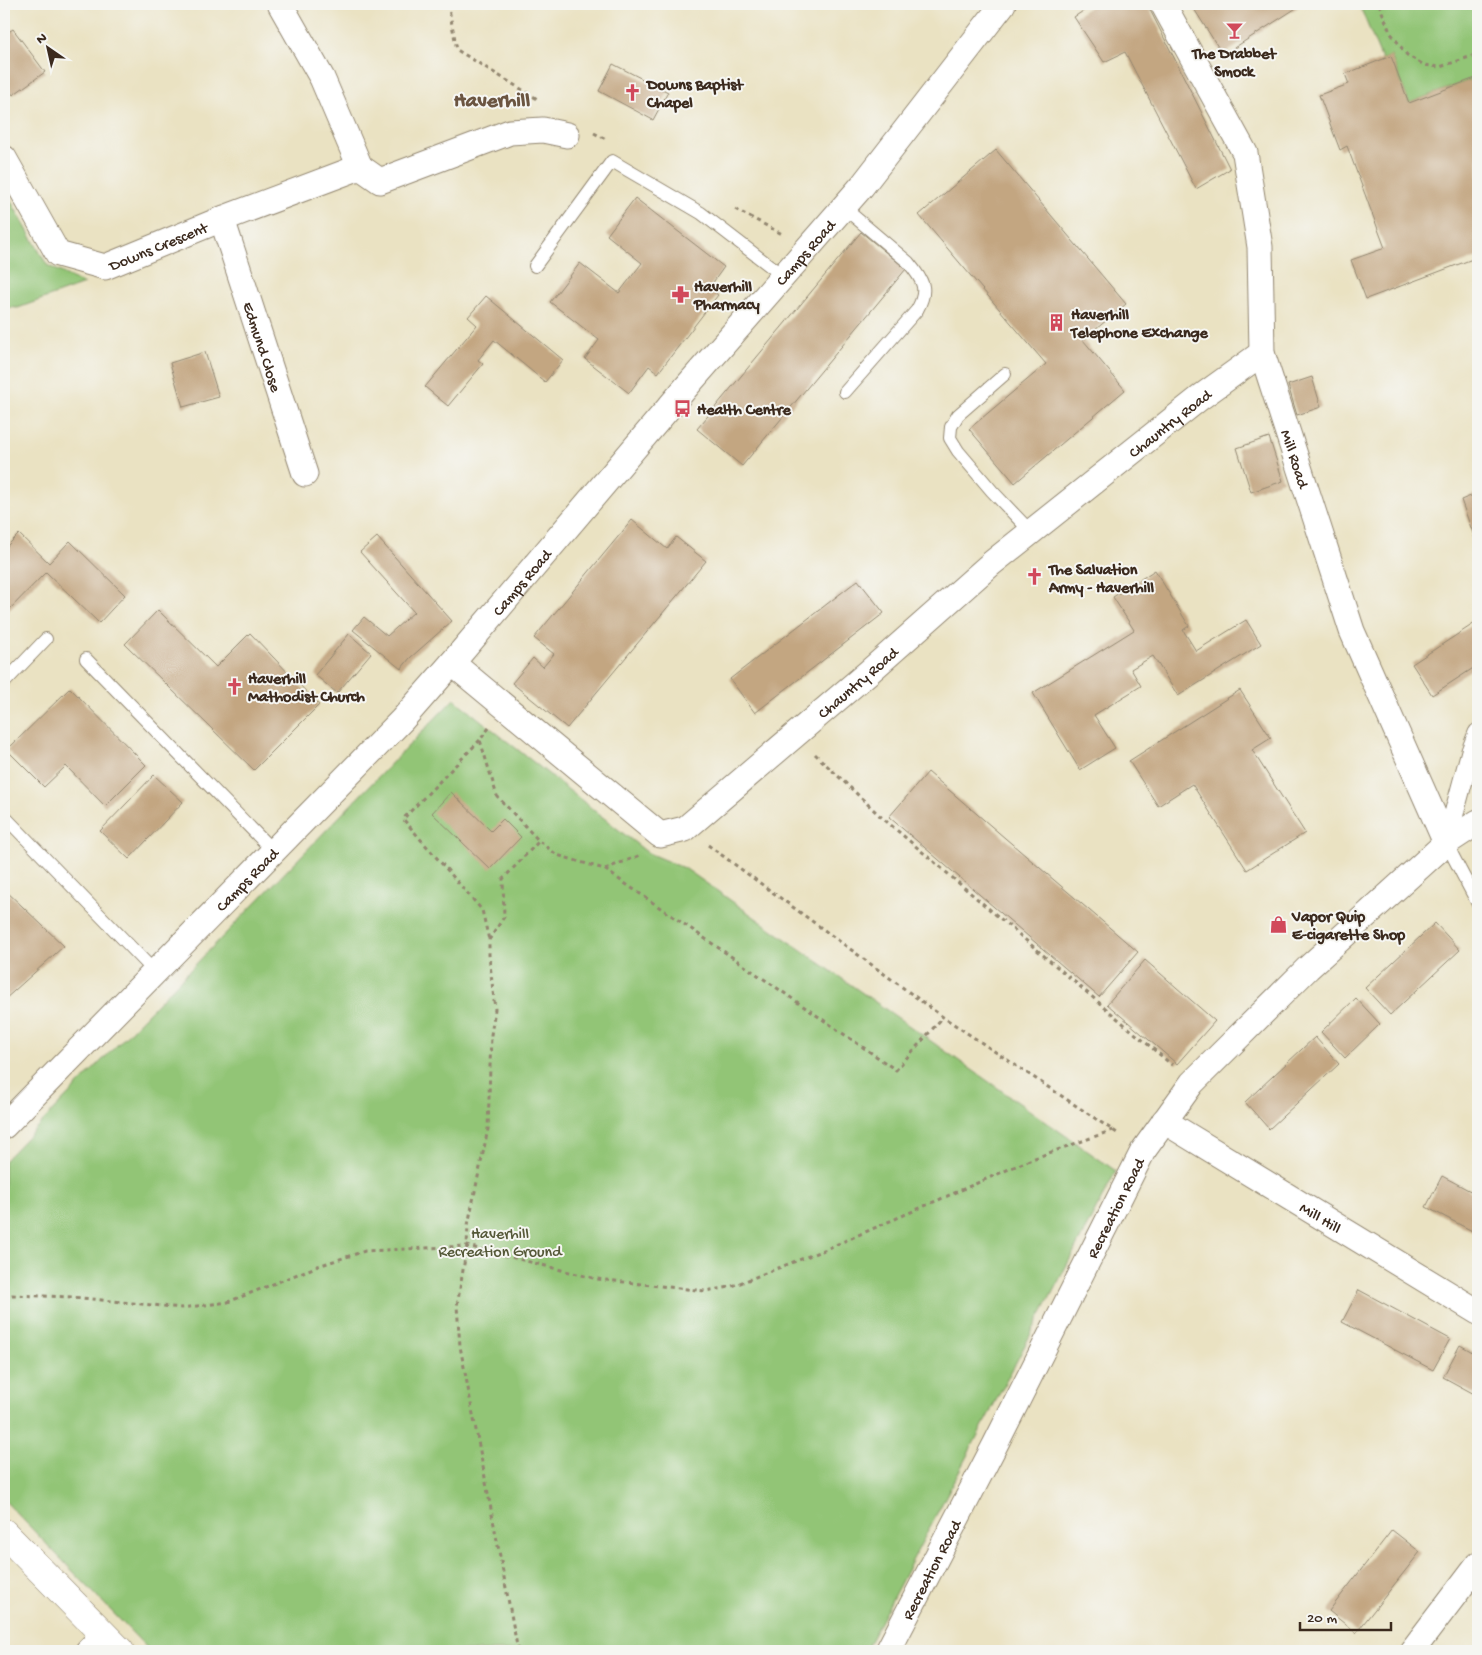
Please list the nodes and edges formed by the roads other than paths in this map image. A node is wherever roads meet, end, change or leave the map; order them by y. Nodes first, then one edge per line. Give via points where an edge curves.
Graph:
1 (280, 4) edge
2 (1002, 4) edge
3 (1163, 4) edge
4 (567, 135) dead end
5 (4, 158) edge
6 (360, 167) junction
7 (843, 207) junction
8 (222, 219) junction
9 (535, 266) dead end
10 (783, 276) junction
11 (1262, 353) junction
12 (1005, 374) dead end
13 (846, 392) dead end
14 (305, 474) dead end
15 (1031, 532) junction
16 (46, 639) dead end
17 (86, 659) dead end
18 (452, 663) junction
19 (4, 683) edge
20 (1478, 733) edge
21 (4, 816) edge
22 (1478, 822) edge
23 (1446, 843) junction
24 (273, 851) junction
25 (1478, 904) edge
26 (155, 972) junction
27 (1164, 1121) junction
28 (4, 1126) edge
29 (1478, 1312) edge
30 (4, 1533) edge
31 (1478, 1564) edge
32 (104, 1646) edge
33 (888, 1651) edge
34 (1412, 1651) edge

1 - 6 street via 322,78
2 - 7 street, Camps Road
3 - 11 street, Mill Road via 1245,153 1260,247
4 - 6 street via 543,130 510,132 380,181
5 - 8 street, Downs Crescent via 58,254 105,267
6 - 8 street, Downs Crescent
7 - 10 street, Camps Road
7 - 13 lane via 908,262 923,284 924,298 918,310
8 - 14 street, Edmund Close
9 - 10 lane via 612,162 702,213
10 - 18 street, Camps Road
11 - 15 street, Chauntry Road via 1201,397
11 - 23 street, Mill Road via 1352,631
12 - 15 lane via 958,415 951,427 950,438 992,491
15 - 18 street, Chauntry Road via 685,828 660,835
16 - 19 lane
17 - 24 lane
18 - 24 street, Camps Road via 402,720
20 - 23 street
21 - 26 lane
22 - 23 street, Recreation Road
23 - 25 lane, Mill Road
23 - 27 street, Recreation Road via 1308,968 1192,1083
24 - 26 street, Camps Road
26 - 28 street, Camps Road
27 - 29 street, Mill Hill
27 - 33 street, Recreation Road via 1144,1151
30 - 32 street
31 - 34 street

